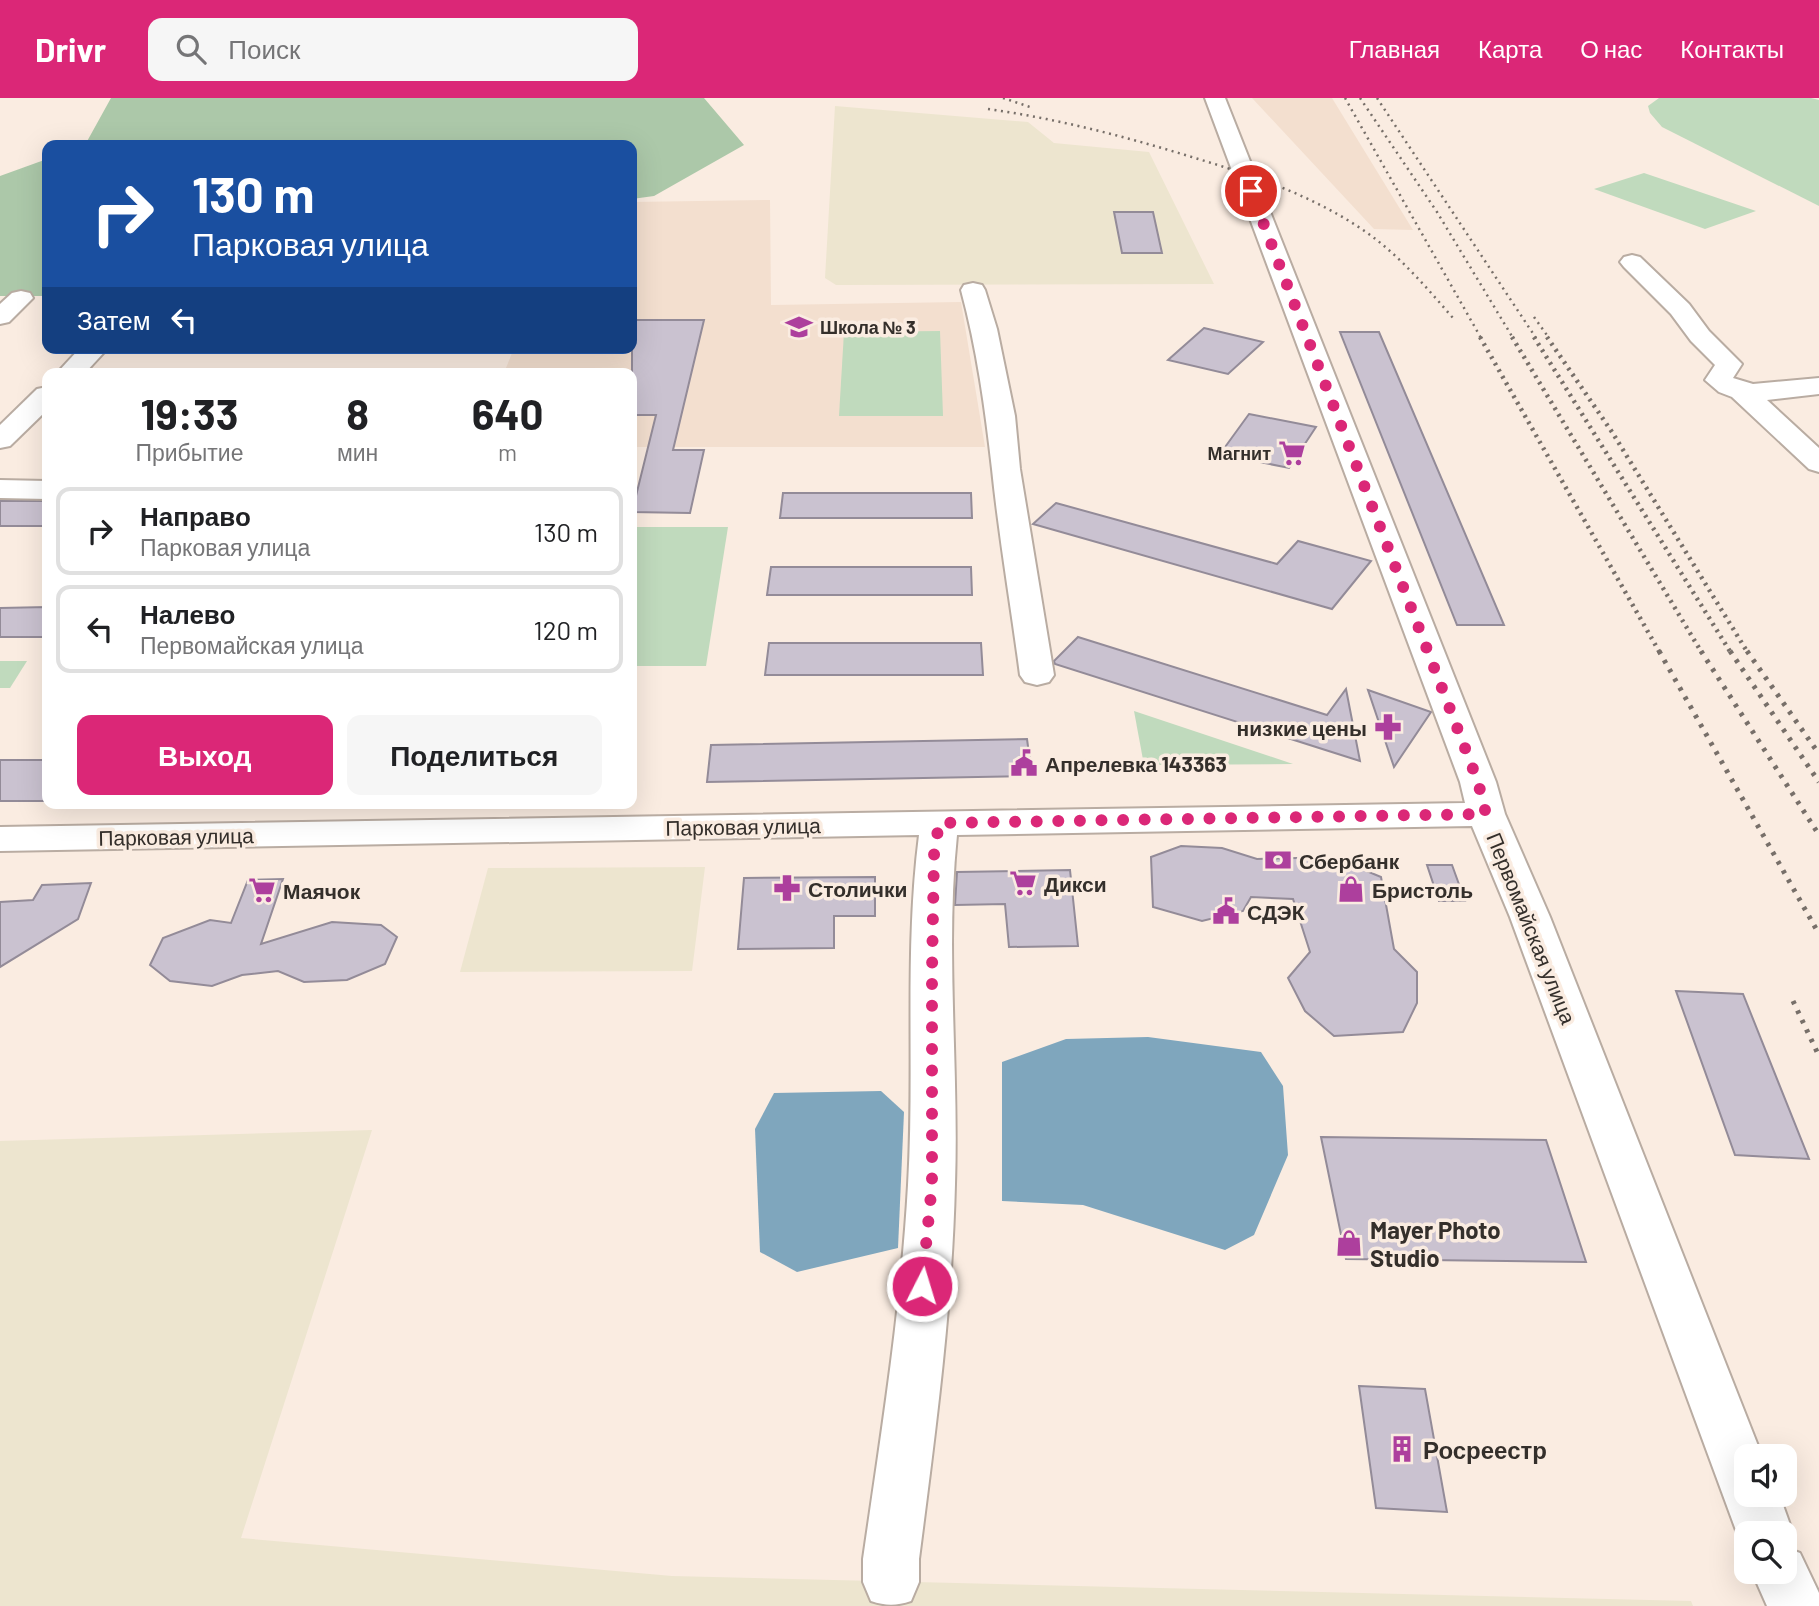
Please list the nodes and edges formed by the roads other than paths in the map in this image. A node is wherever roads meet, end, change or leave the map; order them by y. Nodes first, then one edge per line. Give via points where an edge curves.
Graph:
1 (1215, 98) edge
2 (1632, 262) dead end
3 (973, 290) dead end
4 (21, 298) dead end
5 (0, 317) edge
6 (89, 354) edge
7 (75, 368) edge
8 (1819, 386) edge
9 (1742, 392) junction
10 (42, 400) edge
11 (0, 440) edge
12 (1819, 463) edge
13 (0, 489) edge
14 (42, 490) edge
15 (1037, 675) dead end
16 (1486, 814) junction
17 (939, 823) junction
18 (0, 839) edge
19 (1734, 1452) edge
20 (891, 1582) dead end
21 (1786, 1584) edge
22 (1796, 1606) edge

1 - 16 street, Первомайская улица via 1478,782
2 - 9 street via 1729,364 1718,380
3 - 15 street via 1001,416
4 - 5 street
6 - 7 street
8 - 9 street
9 - 12 street
10 - 11 street
13 - 14 street
16 - 17 street, Парковая улица
16 - 19 street, Первомайская улица via 1530,917
17 - 18 street, Парковая улица
17 - 20 street via 934,855 932,1184
21 - 22 street

